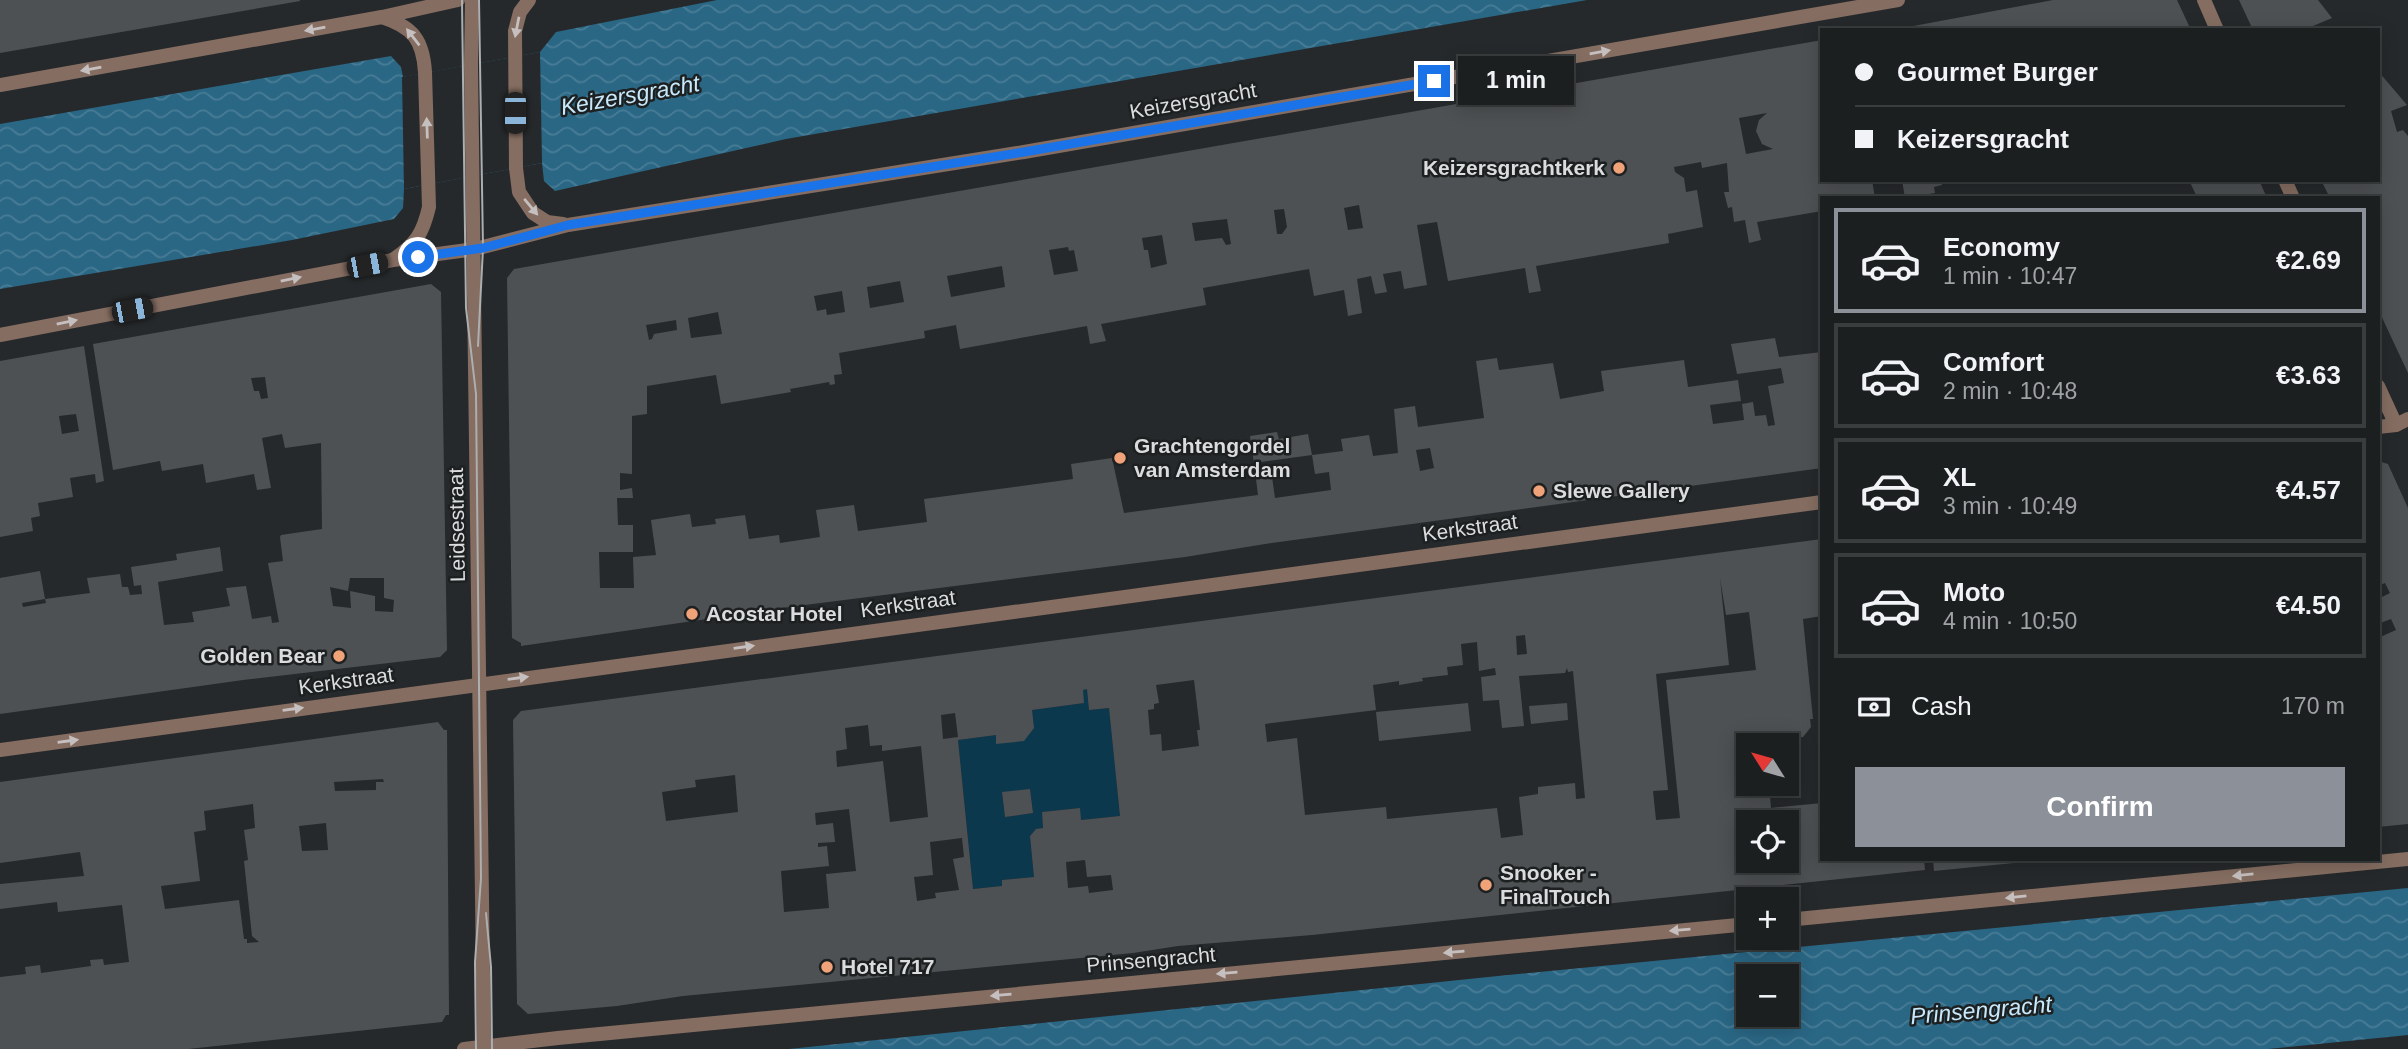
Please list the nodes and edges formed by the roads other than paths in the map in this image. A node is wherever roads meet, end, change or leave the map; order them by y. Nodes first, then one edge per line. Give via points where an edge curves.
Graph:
1 (458, 0) edge
2 (472, 0) edge
3 (529, 0) edge
4 (1898, 0) edge
5 (2204, 0) edge
6 (382, 18) junction
7 (2216, 28) edge
8 (0, 85) edge
9 (568, 225) junction
10 (475, 249) junction
11 (393, 260) junction
12 (0, 335) edge
13 (2380, 389) edge
14 (2402, 422) edge
15 (2380, 427) edge
16 (1820, 502) edge
17 (479, 683) junction
18 (0, 750) edge
19 (2408, 859) edge
20 (1799, 919) edge
21 (1736, 924) edge
22 (558, 1038) junction
23 (484, 1048) edge
24 (464, 1049) edge
25 (544, 1049) edge

1 - 6 street
2 - 10 street, Leidsestraat
3 -> 9 street via 515,31 519,191 533,213 547,222
9 -> 4 street, Keizersgracht via 1024,152
5 - 7 street
6 -> 8 street
11 -> 6 street via 410,248 424,229 429,207 425,72 424,53 415,36 400,23
9 - 10 street, Keizersgracht
10 - 11 street, Keizersgracht
10 - 17 street, Leidsestraat
12 -> 11 street, Keizersgracht
13 - 14 street
14 - 15 street
17 -> 16 street, Kerkstraat
18 -> 17 street, Kerkstraat
17 - 23 street, Leidsestraat
19 -> 20 street
21 -> 22 street, Prinsengracht
22 - 23 street, Prinsengracht
22 - 25 street
23 - 24 street, Prinsengracht

